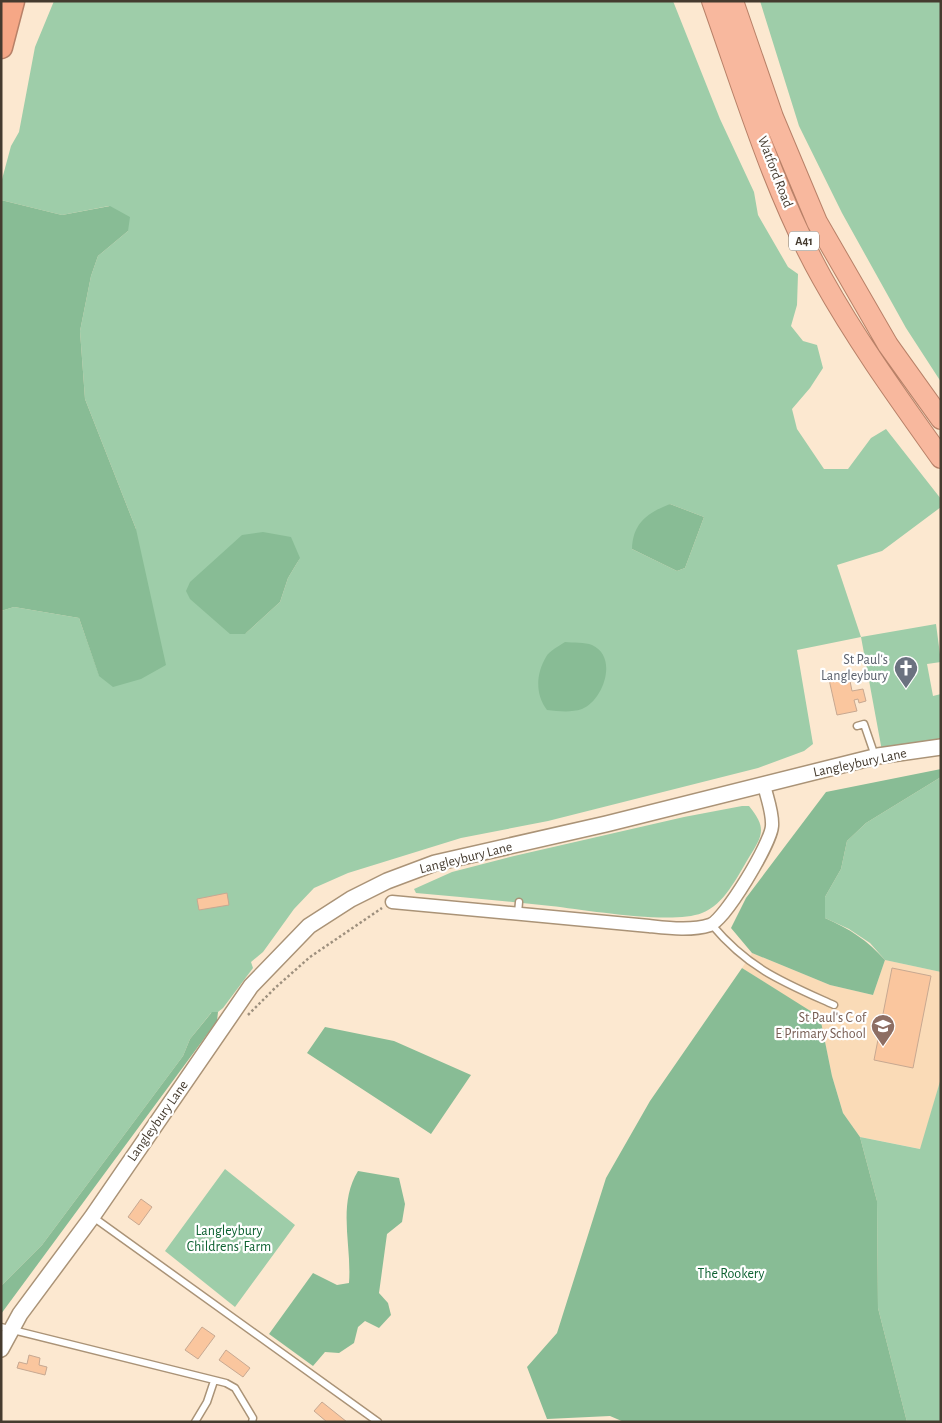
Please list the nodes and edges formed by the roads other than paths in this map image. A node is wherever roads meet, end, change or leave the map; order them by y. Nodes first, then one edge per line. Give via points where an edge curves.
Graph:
1 (14, 1) edge
2 (712, 1) edge
3 (733, 1) edge
4 (1, 48) edge
5 (941, 419) edge
6 (941, 458) edge
7 (857, 726) dead end
8 (941, 747) edge
9 (875, 757) junction
10 (764, 785) junction
11 (392, 902) road end
12 (712, 925) junction
13 (834, 1005) dead end
14 (92, 1217) junction
15 (6, 1328) edge
16 (1, 1350) edge
17 (214, 1381) junction
18 (195, 1422) edge
19 (252, 1422) edge
20 (378, 1422) edge

1 - 4 highway
2 - 6 highway, Watford Road / A41 via 784,198 822,277 869,357
3 - 5 highway, Watford Road / A41 via 776,126 817,222 888,345
7 - 9 lane via 864,724
8 - 9 street, Langleybury Lane
9 - 10 street, Langleybury Lane
10 - 12 street via 772,828 767,843 738,892
10 - 14 street, Langleybury Lane via 435,864 388,881 344,903 309,926 251,986
11 - 12 street via 519,908 649,926
12 - 13 lane via 751,964
14 - 15 street, Langleybury Lane
14 - 20 lane
15 - 16 street, Langleybury Lane
15 - 17 lane
17 - 18 lane
17 - 19 lane via 235,1388 253,1418

